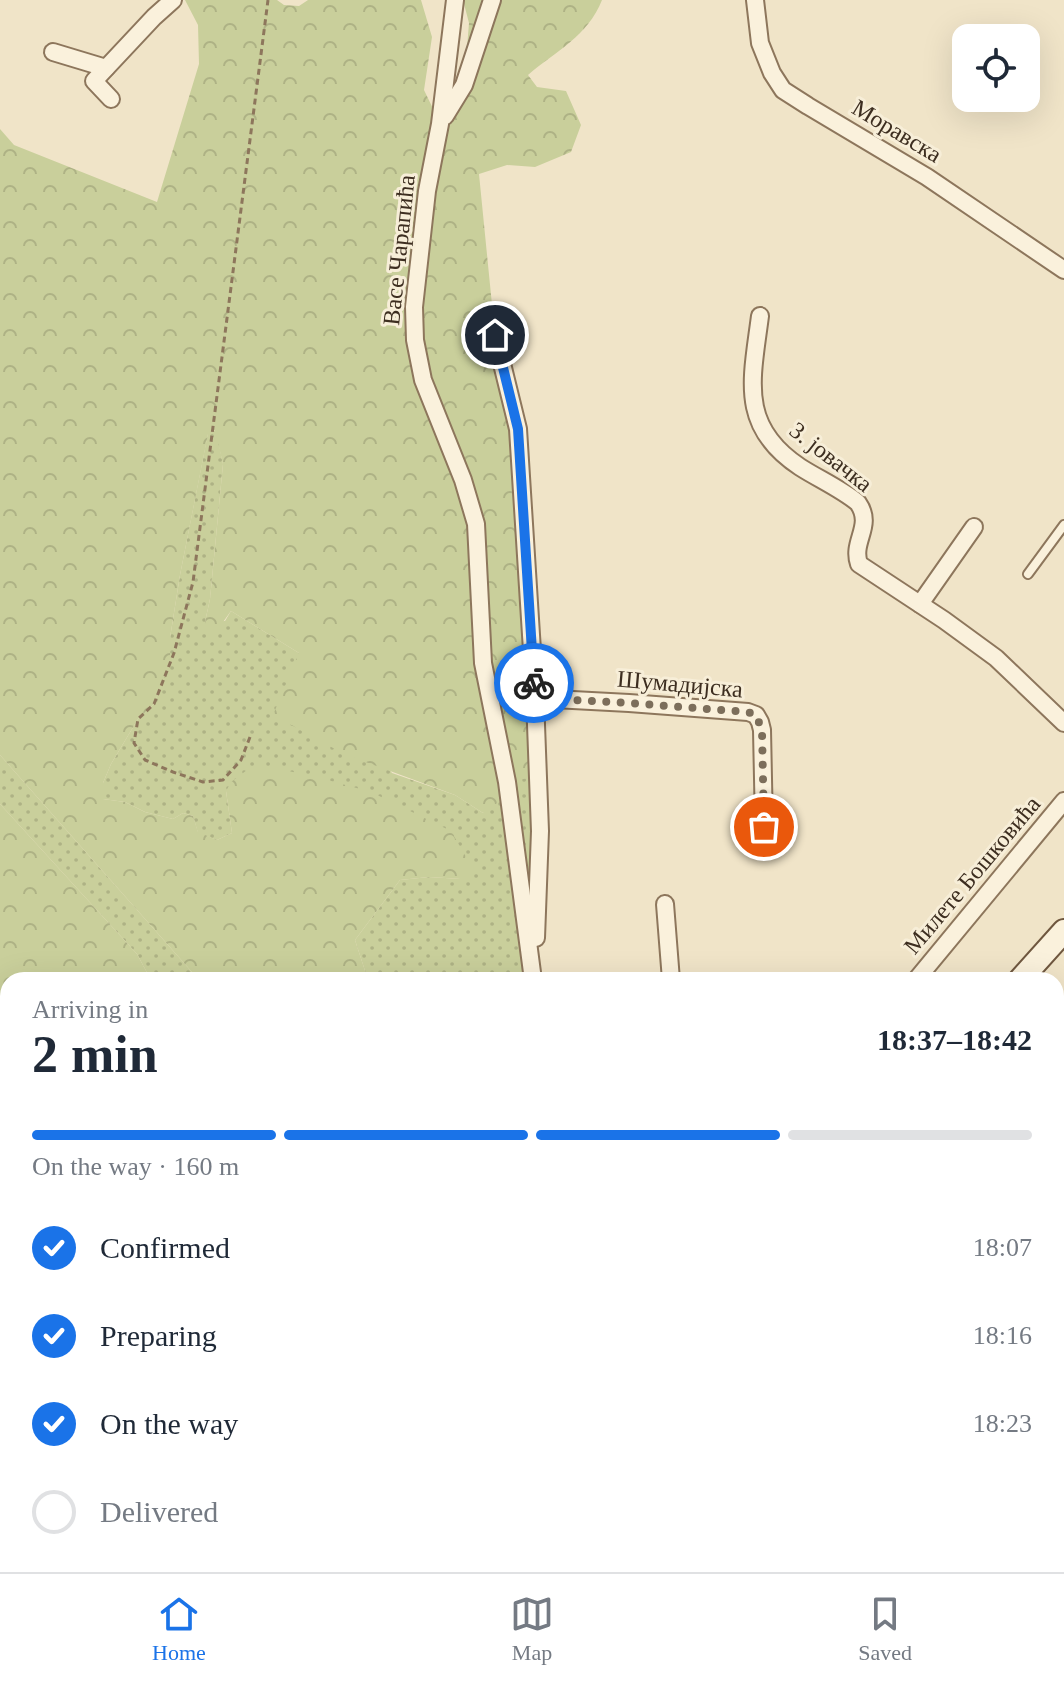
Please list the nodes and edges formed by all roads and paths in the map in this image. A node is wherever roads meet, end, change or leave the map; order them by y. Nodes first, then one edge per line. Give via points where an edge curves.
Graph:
1 (173, 0) edge
2 (268, 0) edge
3 (455, 0) edge
4 (492, 0) edge
5 (755, 0) edge
6 (53, 52) dead end
7 (106, 68) junction
8 (111, 99) dead end
9 (440, 124) junction
10 (1064, 270) edge
11 (760, 316) dead end
12 (495, 335) dead end
13 (1064, 525) edge
14 (974, 527) dead end
15 (1028, 574) dead end
16 (920, 604) junction
17 (535, 698) junction
18 (1064, 723) edge
19 (250, 737) dead end
20 (1064, 801) edge
21 (764, 827) dead end
22 (665, 904) dead end
23 (1063, 933) edge
24 (533, 972) edge
25 (534, 972) edge
26 (670, 972) edge
27 (923, 972) edge
28 (1027, 972) edge

1 - 7 street
2 - 19 path via 193,582 174,653 154,704 138,719 134,743 145,760 203,782 223,780 241,760
3 - 9 street, Васе Чарапића
4 - 9 street via 464,85
5 - 10 street, Моравска via 760,43 783,90 927,177
6 - 7 street
7 - 8 street via 94,81
9 - 24 street, Васе Чарапића via 427,191 415,340 423,380 476,524 483,663 507,782
11 - 16 street, 3. јовачка via 752,399 763,431 793,462 858,503 865,520 857,549 859,564
12 - 17 street via 518,429
13 - 15 lane
14 - 16 street
16 - 18 street, 3. јовачка via 996,658
17 - 21 street, Шумадијска via 756,715 764,743
17 - 25 street via 540,831
20 - 27 street, Милете Бошковића
22 - 26 street
23 - 28 main road

